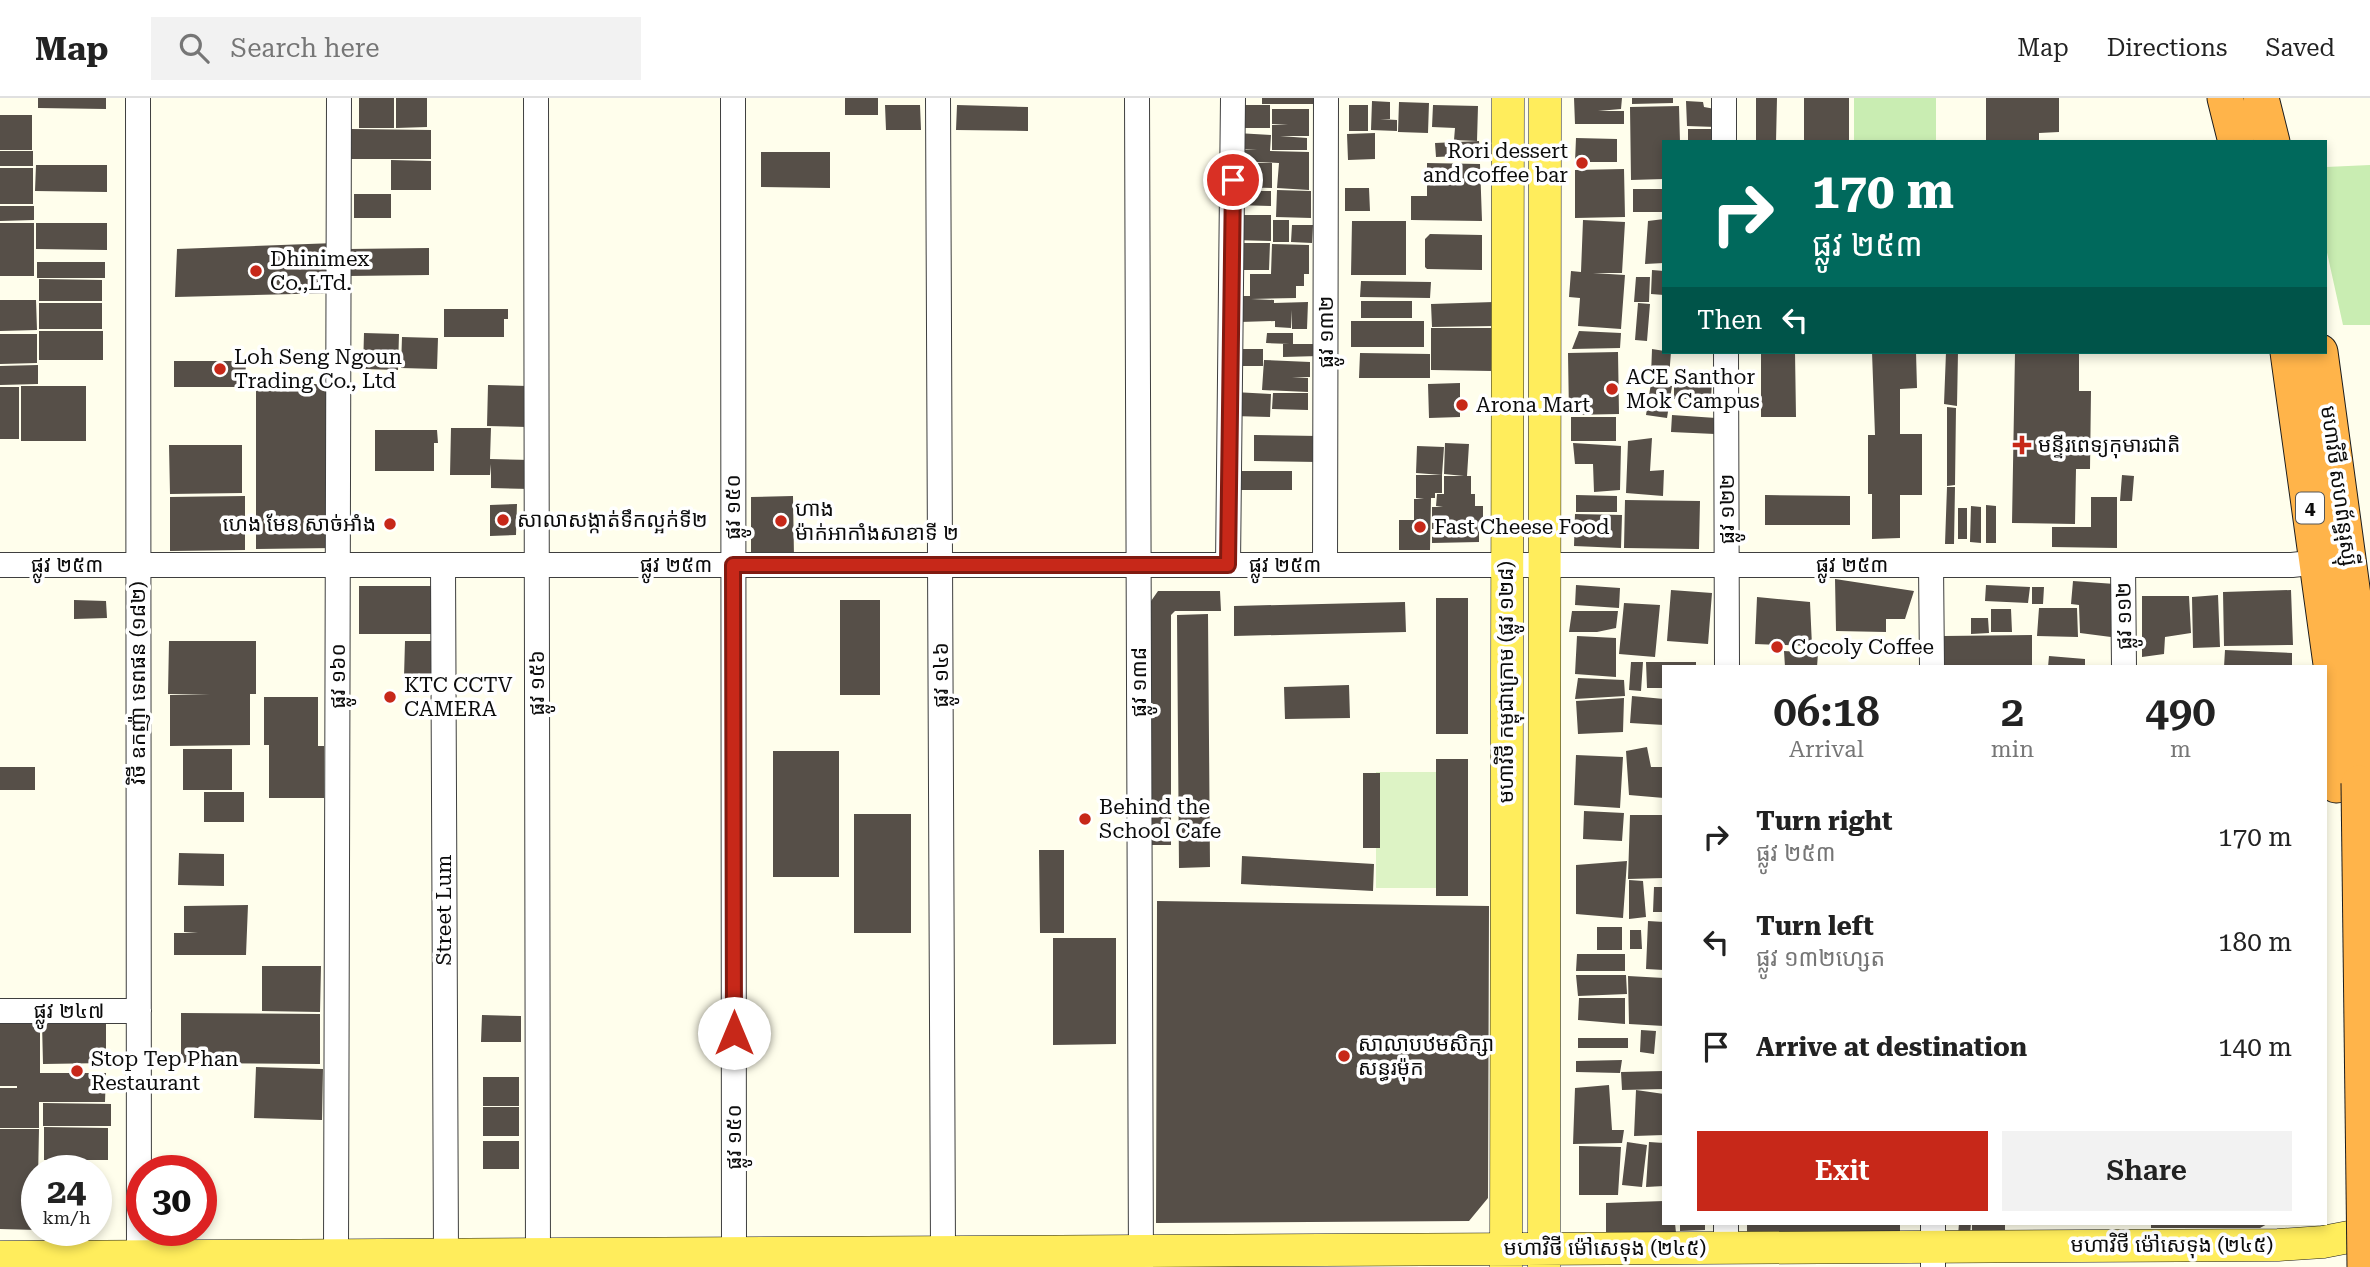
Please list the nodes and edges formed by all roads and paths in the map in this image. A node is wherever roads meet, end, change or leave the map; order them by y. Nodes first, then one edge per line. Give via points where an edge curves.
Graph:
1 (138, 98) edge
2 (339, 98) edge
3 (536, 98) edge
4 (733, 98) edge
5 (938, 98) edge
6 (1137, 98) edge
7 (1233, 98) edge
8 (1326, 98) edge
9 (1508, 98) edge
10 (1545, 98) edge
11 (1724, 98) edge
12 (2225, 98) edge
13 (2261, 98) edge
14 (1724, 140) edge
15 (2236, 140) edge
16 (2272, 140) edge
17 (1726, 354) edge
18 (2288, 354) edge
19 (2320, 354) edge
20 (2318, 562) junction
21 (0, 565) edge
22 (138, 565) junction
23 (338, 565) junction
24 (443, 565) junction
25 (537, 565) junction
26 (733, 565) junction
27 (940, 565) junction
28 (1139, 565) junction
29 (1228, 565) junction
30 (1325, 565) junction
31 (1506, 565) junction
32 (1545, 565) junction
33 (1727, 565) junction
34 (1931, 565) junction
35 (2123, 565) junction
36 (1727, 665) edge
37 (1932, 665) edge
38 (2124, 665) edge
39 (2339, 671) edge
40 (2370, 704) edge
41 (2347, 784) junction
42 (0, 1011) edge
43 (139, 1011) junction
44 (2370, 1233) edge
45 (2130, 1234) edge
46 (1726, 1235) edge
47 (1933, 1246) edge
48 (2327, 1250) edge
49 (943, 1251) junction
50 (734, 1253) junction
51 (336, 1254) junction
52 (446, 1254) junction
53 (2208, 1256) edge
54 (0, 1257) edge
55 (1506, 1258) edge
56 (1544, 1258) edge
57 (1140, 1259) edge
58 (538, 1260) edge
59 (139, 1261) edge
60 (2365, 1267) edge

1 - 22 street, វិថី ឧកញ៉ា ទេពផន (១៨២)
2 - 23 street, ផ្លូវ ១៦០
3 - 25 street, ផ្លូវ ១៥៦
4 - 26 street, ផ្លូវ ១៥០
5 - 27 street, ផ្លូវ ១៤៦
6 - 28 street, ផ្លូវ ១៣៨
7 - 29 street
8 - 30 street, ផ្លូវ ១៣២
9 - 31 main road, មហាវិថី កម្ពុជាក្រោម (ផ្លូវ ១២៨)
10 - 32 main road, មហាវិថី កម្ពុជាក្រោម (ផ្លូវ ១២៨)
11 - 14 street
12 - 15 highway
13 - 16 highway
17 - 33 street, ផ្លូវ ១២២
18 - 20 highway, មហាវិថី សហព័ន្ធរុស្ស៊ី / 4
19 - 39 highway, មហាវិថី សហព័ន្ធរុស្ស៊ី / 4
20 - 35 street, ផ្លូវ ២៥៣
20 - 39 highway, មហាវិថី សហព័ន្ធរុស្ស៊ី / 4
21 - 22 street, ផ្លូវ ២៥៣
22 - 23 street, ផ្លូវ ២៥៣
22 - 43 street, វិថី ឧកញ៉ា ទេពផន (១៨២)
23 - 24 street, ផ្លូវ ២៥៣
23 - 51 street, ផ្លូវ ១៦០
24 - 25 street, ផ្លូវ ២៥៣
24 - 52 street, Street Lum
25 - 26 street, ផ្លូវ ២៥៣
25 - 58 street, ផ្លូវ ១៥៦
26 - 27 street, ផ្លូវ ២៥៣
26 - 50 street, ផ្លូវ ១៥០
27 - 28 street, ផ្លូវ ២៥៣
27 - 49 street, ផ្លូវ ១៤៦
28 - 29 street, ផ្លូវ ២៥៣
28 - 57 street, ផ្លូវ ១៣៨
29 - 30 street, ផ្លូវ ២៥៣
30 - 31 street, ផ្លូវ ២៥៣
31 - 32 street, ផ្លូវ ២៥៣
31 - 55 main road, មហាវិថី កម្ពុជាក្រោម (ផ្លូវ ១២៨)
32 - 33 street, ផ្លូវ ២៥៣
32 - 56 main road, មហាវិថី កម្ពុជាក្រោម (ផ្លូវ ១២៨)
33 - 34 street, ផ្លូវ ២៥៣
33 - 36 street, ផ្លូវ ១២២
34 - 35 street, ផ្លូវ ២៥៣
34 - 37 street
35 - 38 street, ផ្លូវ ១១២
39 - 40 main road, មហាវិថី សហព័ន្ធរុស្ស៊ី
39 - 41 highway, មហាវិថី សហព័ន្ធរុស្ស៊ី / 4
41 - 48 highway, មហាវិថី សហព័ន្ធរុស្ស៊ី / 4
41 - 60 highway, មហាវិថី សហព័ន្ធរុស្ស៊ី / 4, bridge
42 - 43 street, ផ្លូវ ២៤៧
43 - 59 street, វិថី ឧកញ៉ា ទេពផន (១៨២)
44 - 48 main road, មហាវិថី ម៉ៅសេទុង (២៤៥)
45 - 47 main road, មហាវិថី ម៉ៅសេទុង (២៤៥)
45 - 53 main road, មហាវិថី ម៉ៅសេទុង (២៤៥)
46 - 47 main road, មហាវិថី ម៉ៅសេទុង (២៤៥)
46 - 56 main road, មហាវិថី ម៉ៅសេទុង (២៤៥)
48 - 53 main road, មហាវិថី ម៉ៅសេទុង (២៤៥) via 2278,1245
49 - 50 main road, មហាវិថី ម៉ៅសេទុង (២៤៥)
49 - 57 main road, មហាវិថី ម៉ៅសេទុង (២៤៥)
50 - 58 main road, មហាវិថី ម៉ៅសេទុង (២៤៥)
51 - 52 main road, មហាវិថី ម៉ៅសេទុង (២៤៥)
51 - 59 main road, មហាវិថី ម៉ៅសេទុង (២៤៥)
52 - 58 main road, មហាវិថី ម៉ៅសេទុង (២៤៥)
54 - 59 main road, មហាវិថី ម៉ៅសេទុង (២៤៥)
55 - 56 main road, មហាវិថី ម៉ៅសេទុង (២៤៥)
55 - 57 main road, មហាវិថី ម៉ៅសេទុង (២៤៥)

